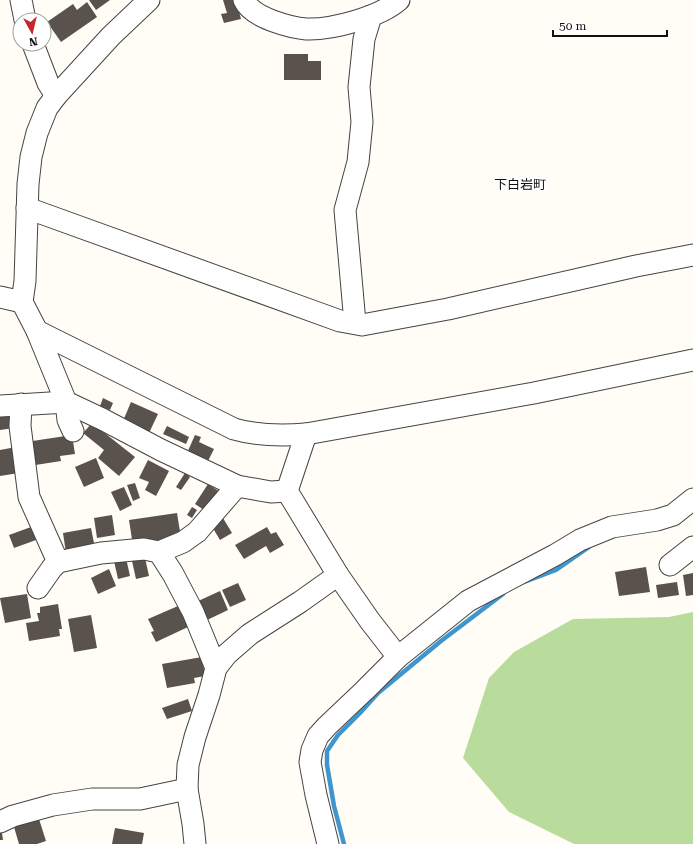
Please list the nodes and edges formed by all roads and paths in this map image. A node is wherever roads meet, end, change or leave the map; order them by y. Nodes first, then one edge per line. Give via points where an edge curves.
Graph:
1 (21, 0) edge
2 (149, 0) edge
3 (244, 0) edge
4 (399, 0) edge
5 (23, 12) edge
6 (371, 16) junction
7 (36, 52) edge
8 (56, 96) junction
9 (27, 208) junction
10 (693, 255) edge
11 (0, 297) edge
12 (22, 302) junction
13 (355, 323) junction
14 (37, 331) junction
15 (693, 360) edge
16 (66, 402) junction
17 (21, 404) junction
18 (0, 406) edge
19 (74, 432) dead end
20 (306, 434) junction
21 (237, 486) junction
22 (287, 492) junction
23 (693, 499) edge
24 (693, 547) edge
25 (159, 552) junction
26 (58, 562) junction
27 (670, 565) dead end
28 (338, 575) junction
29 (38, 588) dead end
30 (398, 657) junction
31 (216, 668) junction
32 (187, 789) junction
33 (0, 822) edge
34 (195, 844) edge
35 (328, 844) edge

1 - 5 street
2 - 8 street via 111,36
3 - 6 street via 253,12 266,19 307,29 348,23
4 - 6 street
6 - 13 street via 364,39 359,87 362,122 358,162 345,210
7 - 8 street
8 - 9 street via 47,108 31,157
9 - 12 street
9 - 13 street via 340,320
10 - 13 street via 440,310 362,325
11 - 12 street
12 - 14 street
14 - 16 street
14 - 20 street via 234,429 258,435
15 - 20 street
16 - 17 street
16 - 19 street via 68,420
16 - 21 street
17 - 18 street
17 - 26 street via 20,426 29,497
20 - 22 street
21 - 22 street
21 - 25 street via 190,538
22 - 28 street
23 - 30 street via 673,515 612,527 580,540 555,556 468,601
24 - 27 street
25 - 26 street via 144,549
25 - 31 street via 193,612
26 - 29 street
28 - 30 street
28 - 31 street via 250,634 231,650
30 - 35 street via 327,726 318,736 312,750 310,762
31 - 32 street via 188,764
32 - 33 street via 140,799 92,799 53,805
32 - 34 street

